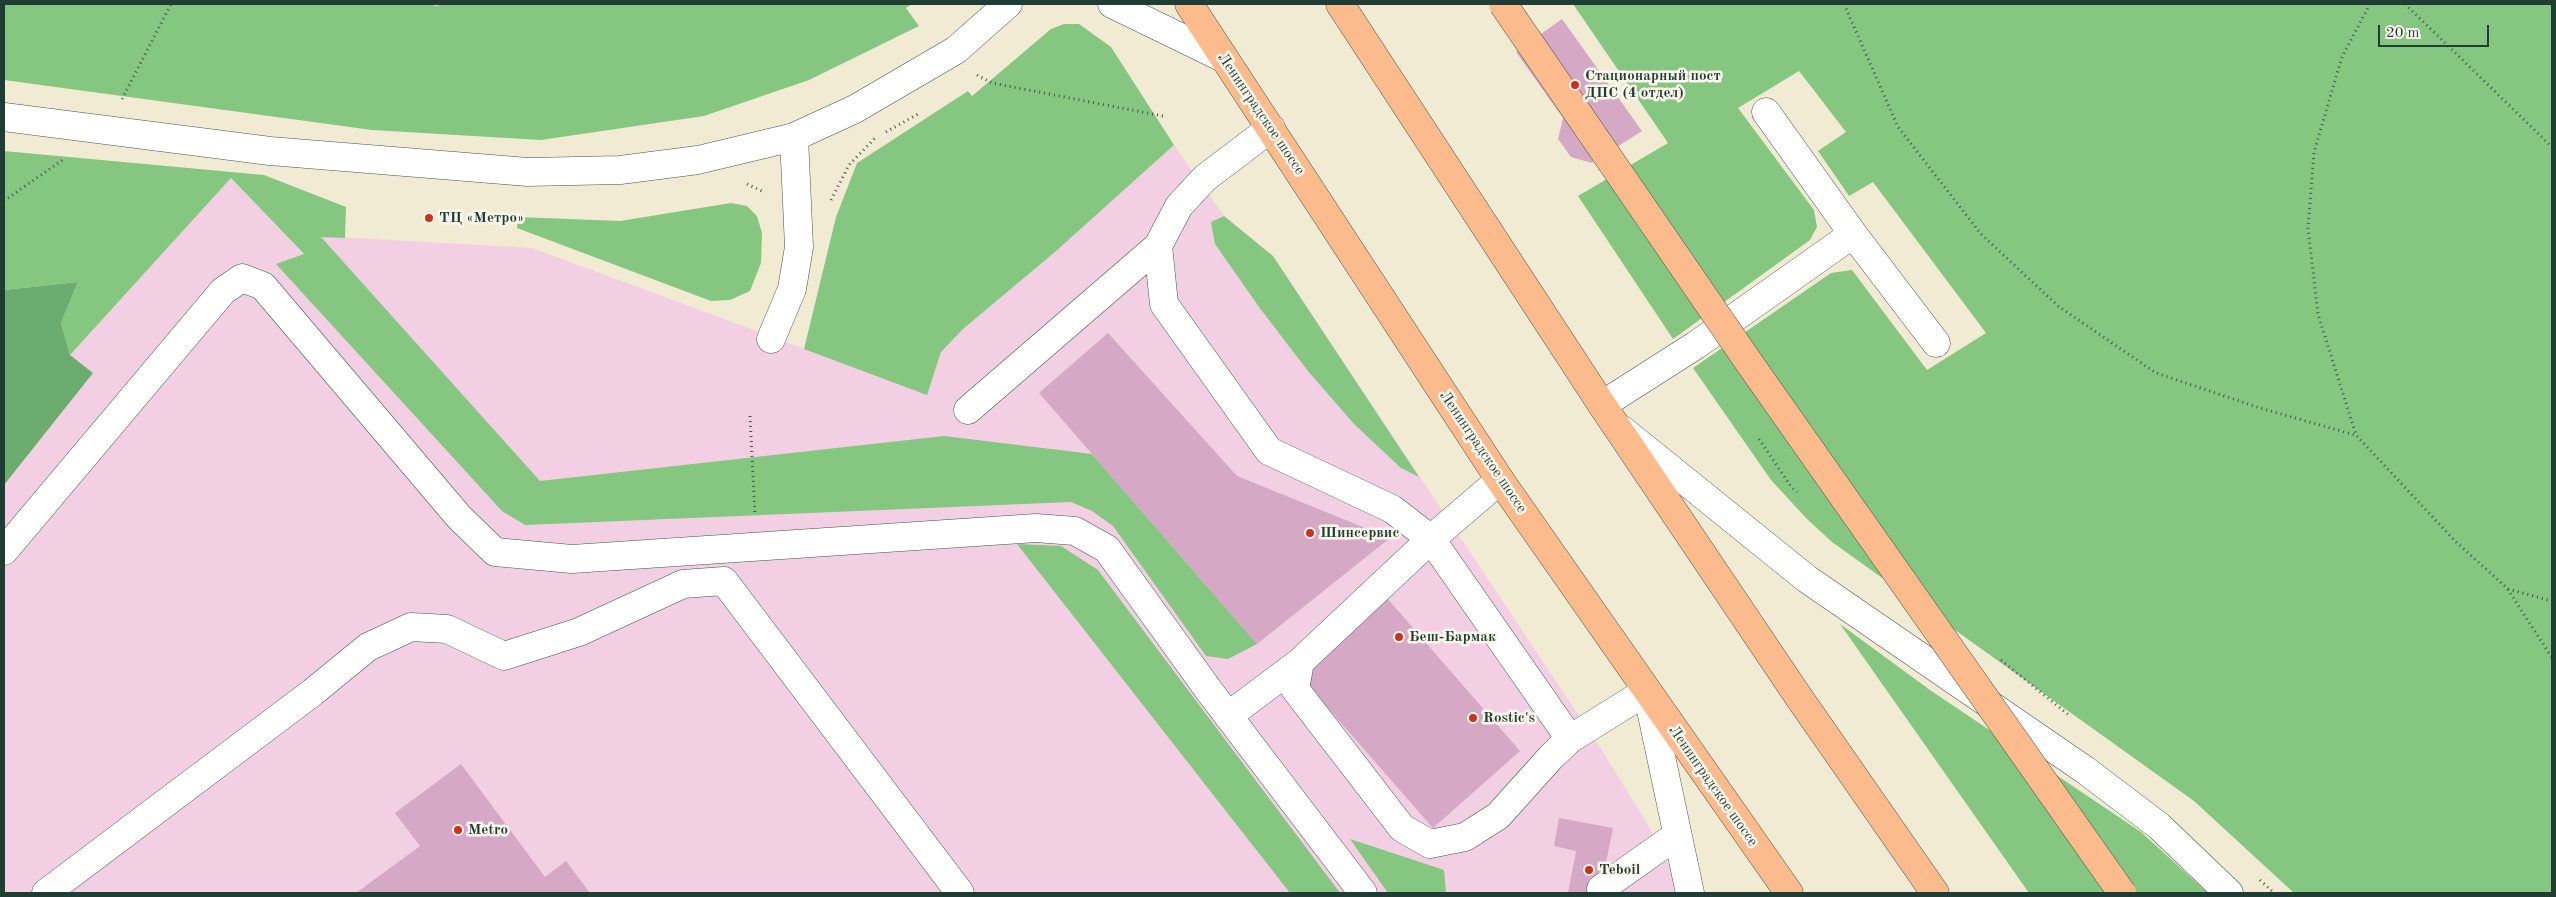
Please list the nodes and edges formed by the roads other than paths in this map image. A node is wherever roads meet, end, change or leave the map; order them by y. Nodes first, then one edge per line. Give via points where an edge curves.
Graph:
1 (1008, 4) edge
2 (1112, 4) edge
3 (1189, 4) edge
4 (1340, 4) edge
5 (1503, 4) edge
6 (1223, 58) junction
7 (1766, 112) dead end
8 (4, 117) edge
9 (1271, 128) junction
10 (794, 137) junction
11 (1854, 234) junction
12 (1158, 246) junction
13 (771, 339) dead end
14 (1936, 343) dead end
15 (968, 410) dead end
16 (1609, 415) junction
17 (1500, 480) junction
18 (1431, 539) junction
19 (4, 552) edge
20 (1300, 662) junction
21 (1647, 691) junction
22 (1228, 716) junction
23 (1570, 739) junction
24 (1677, 835) junction
25 (1601, 888) dead end
26 (46, 893) edge
27 (960, 893) edge
28 (1363, 893) edge
29 (1690, 893) edge
30 (1789, 893) edge
31 (1935, 893) edge
32 (2122, 893) edge
33 (2229, 893) edge

1 - 10 street via 956,50 855,109
2 - 6 street
3 - 6 main road, Ленинградское шоссе
4 - 16 main road
5 - 32 main road, bridge via 1750,364
6 - 9 main road, Ленинградское шоссе
7 - 11 street
8 - 10 street via 270,151 528,172 620,170 698,160
9 - 12 street via 1205,178 1179,206
9 - 17 main road, Ленинградское шоссе
10 - 13 street via 799,247 792,289
11 - 14 street
11 - 16 street via 1696,346
12 - 15 street
12 - 18 street via 1164,304 1269,451 1392,509
16 - 31 main road
16 - 33 street via 1807,579 2100,781 2159,826
17 - 18 street
17 - 21 main road, Ленинградское шоссе
18 - 20 street
18 - 23 street
19 - 22 street via 223,291 242,278 263,286 459,517 495,552 572,559 1036,528 1075,531 1107,549
20 - 22 street
20 - 23 street via 1295,689 1402,828 1430,844 1465,837 1498,816
21 - 23 street
21 - 24 street
21 - 30 main road, Ленинградское шоссе
22 - 28 street
24 - 25 street
24 - 29 street
26 - 27 street via 368,647 411,627 447,629 504,656 579,632 683,584 724,581

